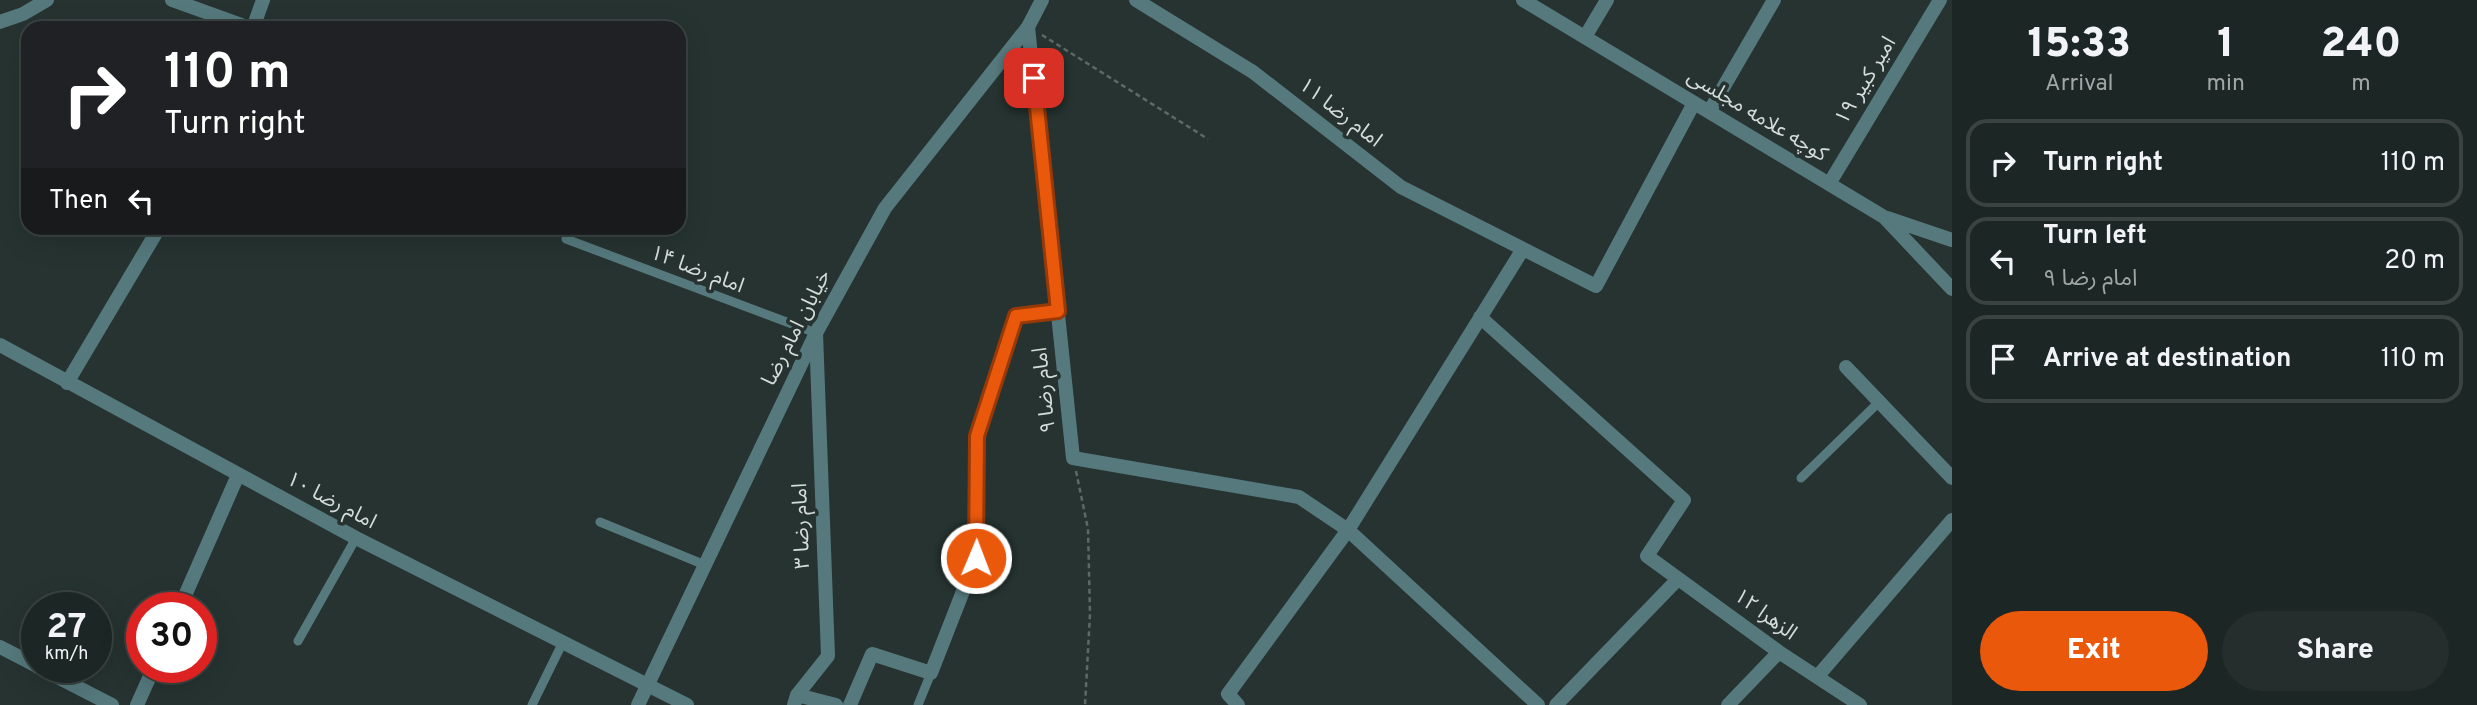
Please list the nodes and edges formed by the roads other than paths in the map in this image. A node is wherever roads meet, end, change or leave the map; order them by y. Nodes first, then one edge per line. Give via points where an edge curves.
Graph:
1 (47, 0) edge
2 (172, 0) edge
3 (263, 0) edge
4 (1042, 0) edge
5 (1136, 0) edge
6 (1523, 0) edge
7 (1607, 0) edge
8 (1774, 0) edge
9 (1940, 0) edge
10 (231, 21) edge
11 (254, 21) edge
12 (0, 22) edge
13 (1028, 26) junction
14 (1585, 37) junction
15 (1694, 103) junction
16 (1709, 112) junction
17 (1829, 184) junction
18 (1884, 217) junction
19 (155, 235) edge
20 (566, 239) dead end
21 (1952, 240) edge
22 (1523, 249) junction
23 (1952, 289) edge
24 (1058, 311) junction
25 (1480, 317) junction
26 (816, 334) junction
27 (0, 345) edge
28 (1846, 367) dead end
29 (67, 383) junction
30 (1879, 402) junction
31 (238, 475) junction
32 (1801, 478) dead end
33 (1952, 478) edge
34 (1952, 520) edge
35 (600, 522) dead end
36 (1348, 530) junction
37 (356, 538) junction
38 (705, 565) junction
39 (1678, 579) junction
40 (187, 592) edge
41 (298, 641) dead end
42 (563, 642) junction
43 (0, 647) edge
44 (1779, 652) junction
45 (21, 658) edge
46 (931, 673) junction
47 (1816, 677) junction
48 (70, 683) edge
49 (147, 683) edge
50 (648, 685) junction
51 (796, 700) edge
52 (112, 705) edge
53 (138, 705) edge
54 (531, 705) edge
55 (638, 705) edge
56 (687, 705) edge
57 (836, 705) edge
58 (850, 705) edge
59 (918, 705) edge
60 (1238, 705) edge
61 (1538, 705) edge
62 (1556, 705) edge
63 (1728, 705) edge
64 (1860, 705) edge

1 - 12 street
2 - 10 street
3 - 11 street
4 - 13 street, خیابان امام رضا
5 - 22 street, امام رضا ۱۱ via 1254,72 1401,187
6 - 14 street, کوچه علامه مجلسی
7 - 14 street
8 - 16 street
9 - 17 street, امیر کبیر ۱۹
13 - 24 street, امام رضا ۹
13 - 26 street, خیابان امام رضا via 885,208
14 - 15 street, کوچه علامه مجلسی
15 - 16 street, کوچه علامه مجلسی
15 - 22 street, امام رضا ۱۱ via 1596,286
16 - 17 street, کوچه علامه مجلسی
17 - 18 street, کوچه علامه مجلسی
18 - 21 street
18 - 23 street, کوچه علامه مجلسی
19 - 29 street
20 - 26 lane, امام رضا ۱۴
22 - 25 street
24 - 36 street, امام رضا ۹ via 1073,458 1299,497
24 - 46 street via 1016,316 977,436 976,558
25 - 36 street
25 - 39 street, الزهرا ۱۲ via 1684,500 1647,556
26 - 38 street, خیابان امام رضا
26 - 51 street, امام رضا ۳ via 828,656
27 - 29 street, امام رضا ۱۰
28 - 30 street
29 - 31 street, امام رضا ۱۰
30 - 32 lane
30 - 33 street
31 - 37 street, امام رضا ۱۰
31 - 40 street
34 - 47 street
35 - 38 lane
36 - 60 street via 1228,694
36 - 61 street
37 - 41 lane
37 - 42 street, امام رضا ۱۰
38 - 50 street, خیابان امام رضا
39 - 44 street, الزهرا ۱۲
39 - 62 street
42 - 50 street, امام رضا ۱۰
42 - 54 lane
43 - 45 street
44 - 47 street, الزهرا ۱۲
44 - 63 street
46 - 58 street via 872,654
46 - 59 lane
47 - 64 street, الزهرا ۱۲
48 - 52 street
49 - 53 street
50 - 55 street, خیابان امام رضا
50 - 56 street, امام رضا ۱۰
51 - 57 street

